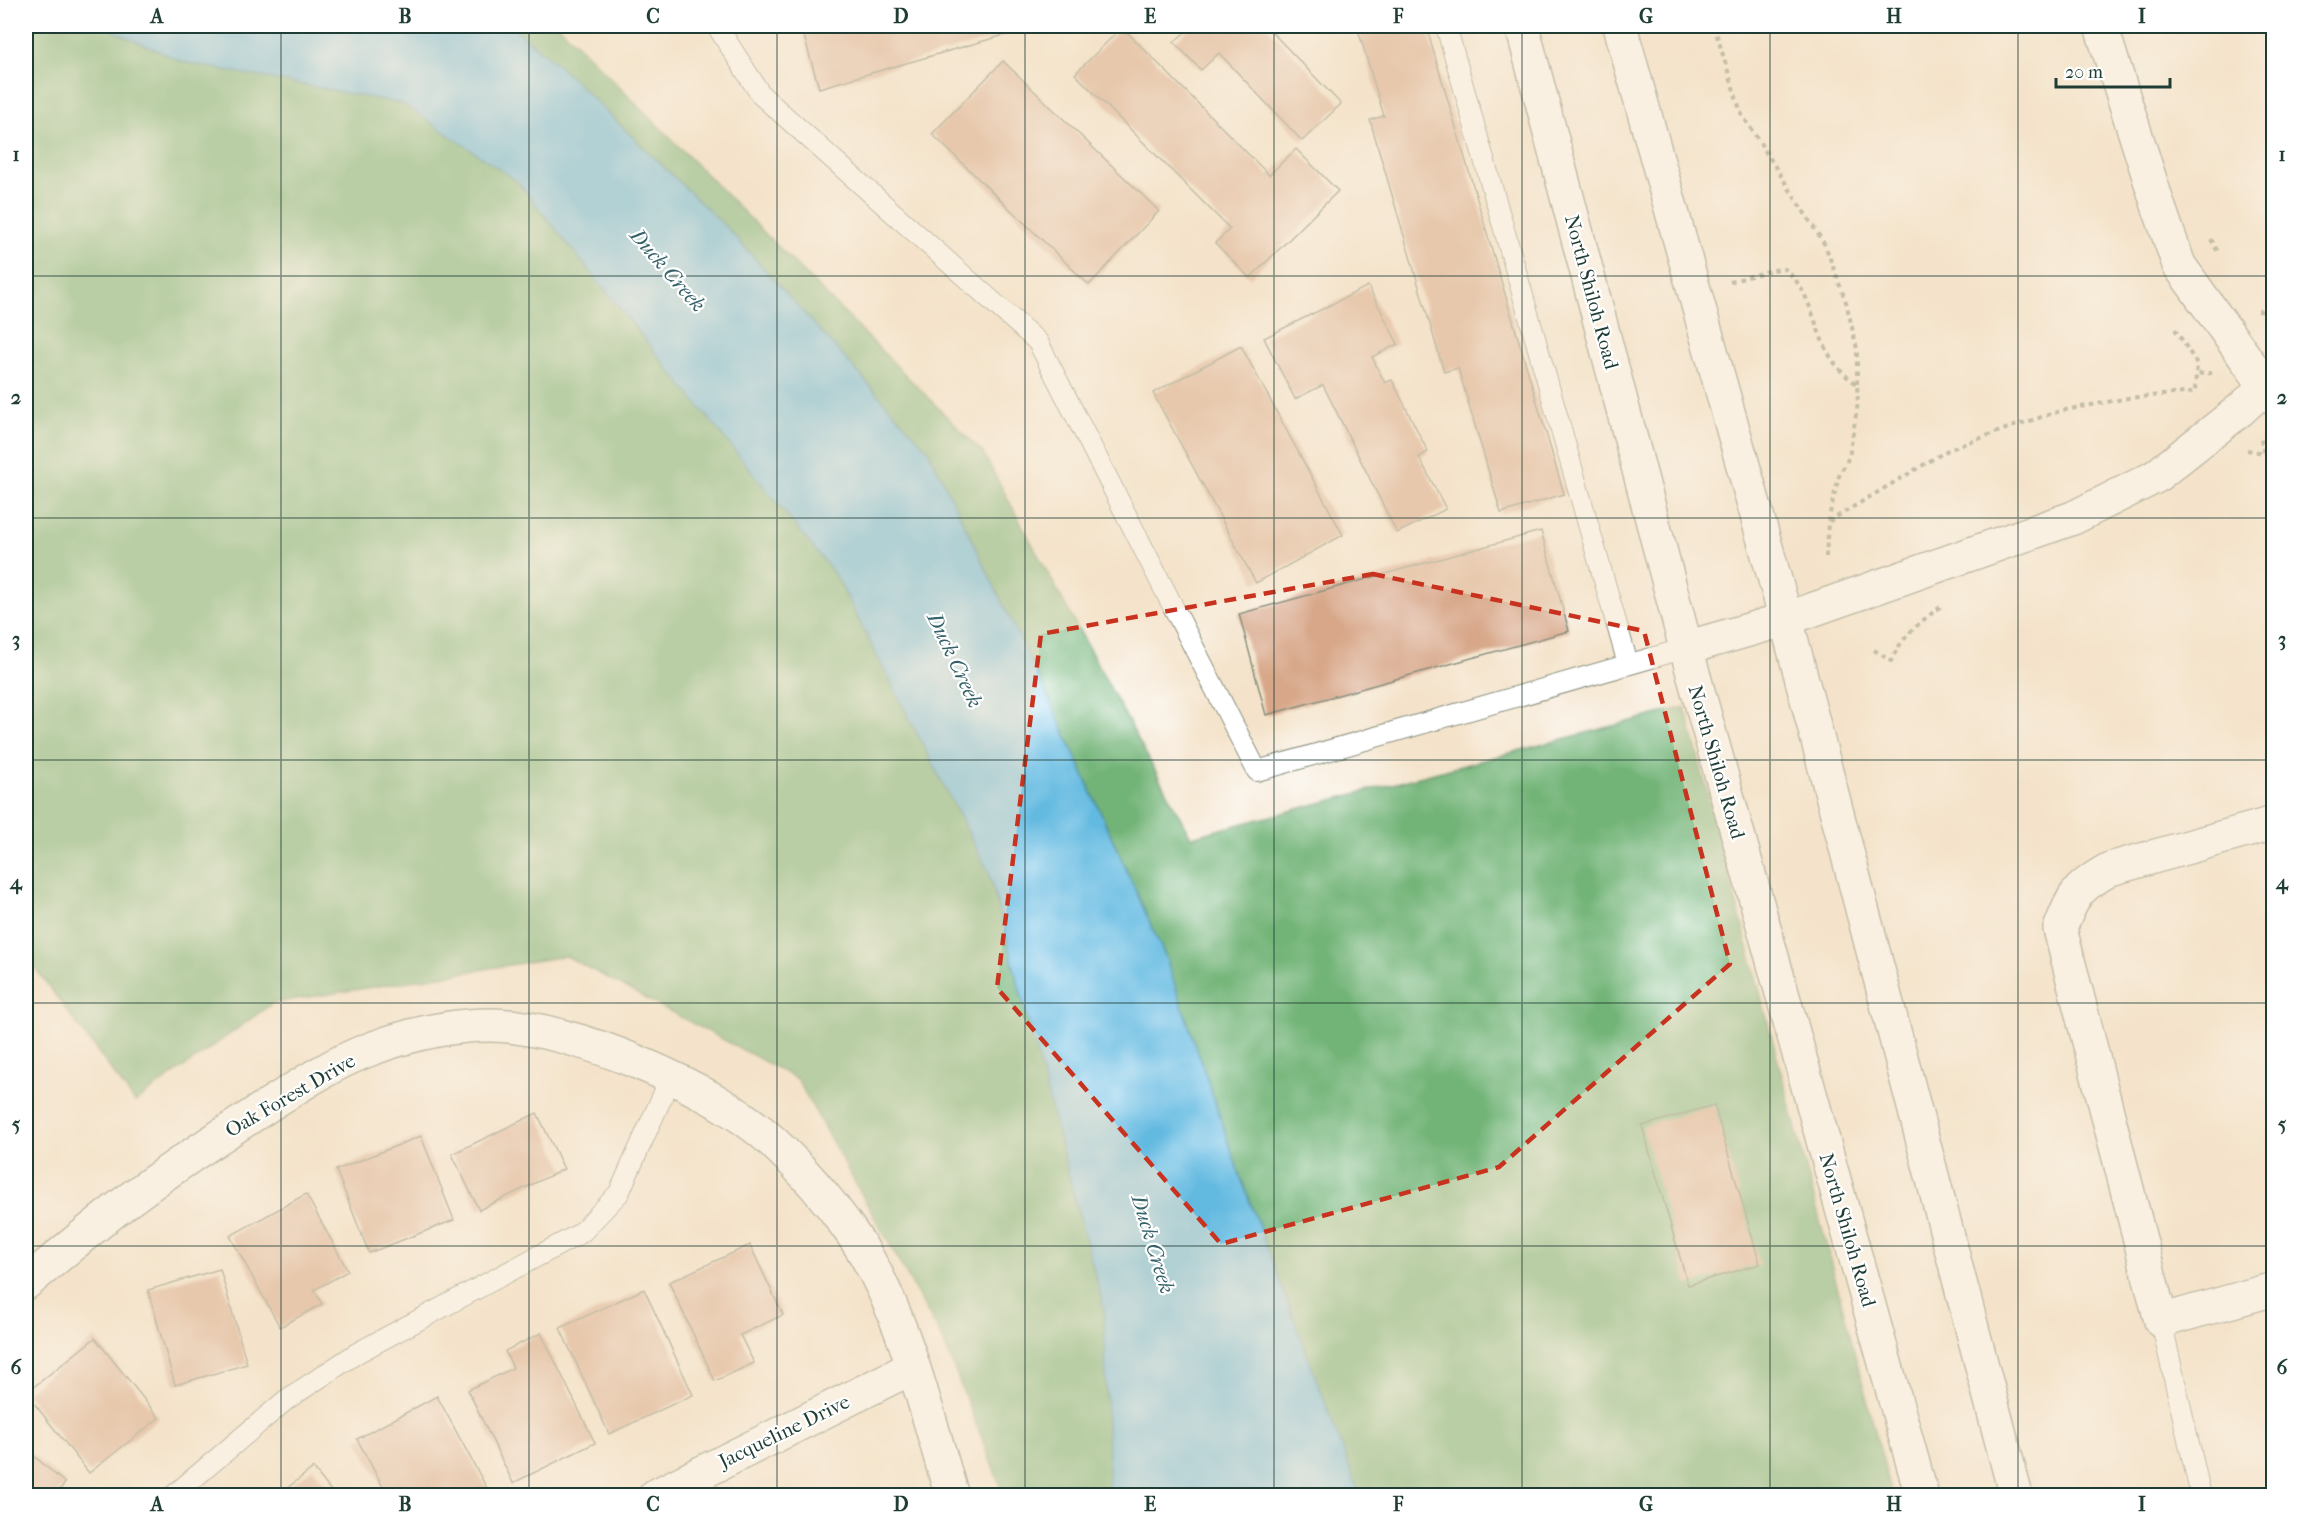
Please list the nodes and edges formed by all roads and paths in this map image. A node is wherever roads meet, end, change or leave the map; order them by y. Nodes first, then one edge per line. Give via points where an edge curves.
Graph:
1 (717, 26) edge
2 (1446, 26) edge
3 (1522, 26) edge
4 (1620, 26) edge
5 (1714, 26) edge
6 (2101, 26) edge
7 (1727, 283) dead end
8 (2274, 314) edge
9 (2266, 328) dead end
10 (2175, 329) dead end
11 (2214, 372) dead end
12 (2196, 374) junction
13 (1857, 384) junction
14 (2270, 388) edge
15 (2264, 453) dead end
16 (2274, 454) edge
17 (1828, 522) junction
18 (1826, 557) dead end
19 (1786, 619) junction
20 (1686, 648) junction
21 (1628, 664) junction
22 (2274, 823) edge
23 (671, 1077) junction
24 (26, 1283) edge
25 (2274, 1289) edge
26 (2161, 1320) junction
27 (913, 1367) junction
28 (669, 1492) edge
29 (173, 1496) edge
30 (952, 1496) edge
31 (1922, 1496) edge
32 (2016, 1496) edge
33 (2201, 1496) edge

1 - 21 lane via 761,95 1038,342 1257,771
2 - 21 lane
3 - 20 street, North Shiloh Road
4 - 19 street
5 - 13 path via 1741,113 1825,245 1846,302 1857,349
6 - 14 street via 2179,265
7 - 13 path via 1785,269 1798,280 1830,359 1845,377
8 - 9 path via 2269,312
10 - 12 path via 2197,364
11 - 12 path
12 - 17 path via 2195,392 2128,398 2060,411 1948,450
13 - 17 path via 1858,403 1849,457 1839,476
14 - 19 street via 2155,477 2073,518
15 - 16 path
17 - 18 path
19 - 20 street
19 - 32 street
20 - 21 lane
20 - 31 street, North Shiloh Road
22 - 26 street via 2110,869 2073,896 2060,929
23 - 24 street, Oak Forest Drive via 602,1049 539,1031 493,1025 410,1036 367,1050 321,1072 209,1143 118,1208
23 - 27 street, Oak Forest Drive via 730,1110 772,1140 816,1187 852,1233 882,1286
23 - 29 lane via 619,1193 581,1233 357,1353 286,1400
25 - 26 street
26 - 33 lane
27 - 28 street, Jacqueline Drive
27 - 30 street, Oak Forest Drive

